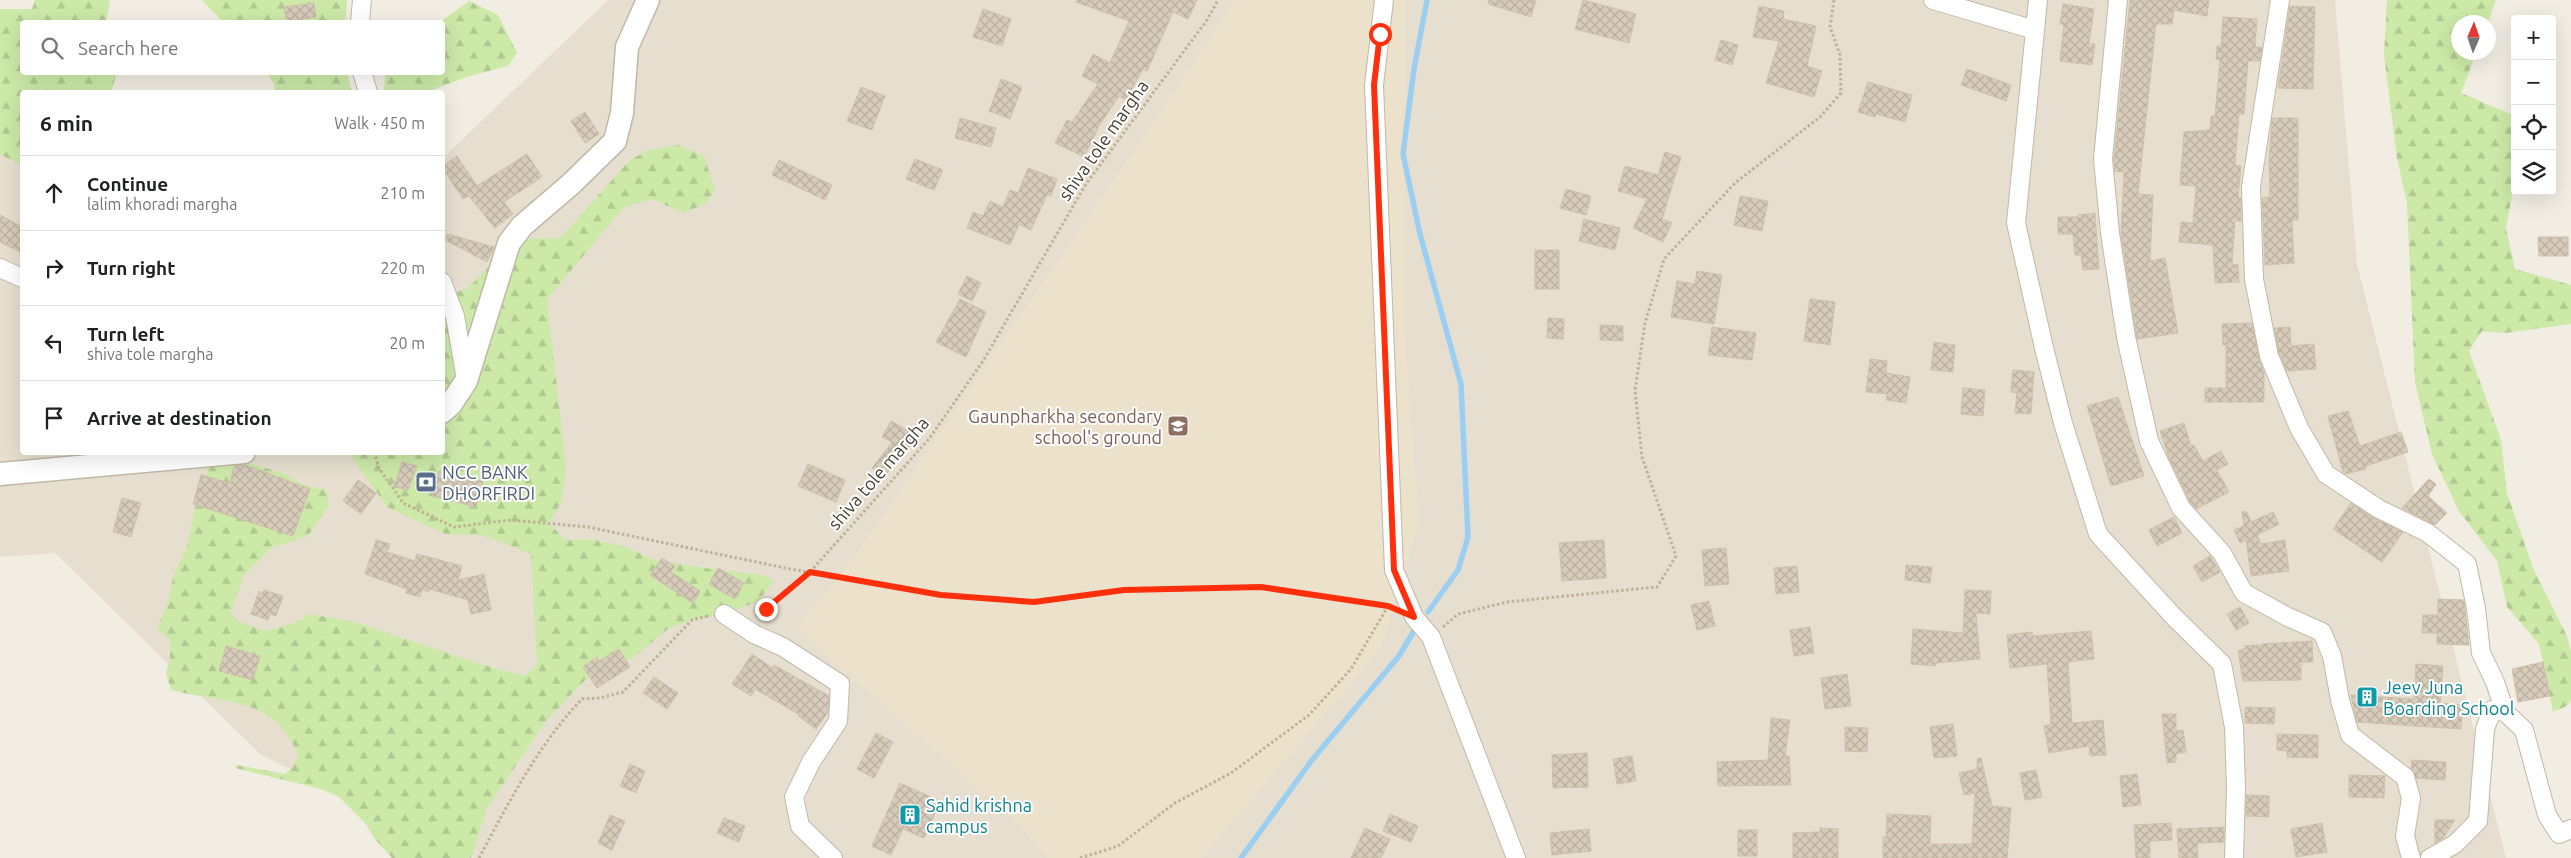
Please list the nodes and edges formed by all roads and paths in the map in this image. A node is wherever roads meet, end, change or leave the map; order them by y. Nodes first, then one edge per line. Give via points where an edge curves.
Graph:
1 (362, 0) edge
2 (648, 0) edge
3 (1218, 0) edge
4 (1384, 0) edge
5 (1834, 0) edge
6 (1934, 0) edge
7 (2038, 0) edge
8 (2118, 0) edge
9 (2280, 0) edge
10 (360, 20) edge
11 (2035, 30) junction
12 (363, 75) edge
13 (367, 90) edge
14 (0, 268) edge
15 (20, 277) edge
16 (445, 290) edge
17 (466, 381) junction
18 (445, 409) edge
19 (211, 455) edge
20 (375, 455) edge
21 (0, 474) edge
22 (810, 572) junction
23 (1388, 606) junction
24 (724, 614) junction
25 (1414, 617) junction
26 (1431, 637) junction
27 (2506, 712) junction
28 (2571, 829) edge
29 (479, 858) edge
30 (832, 858) edge
31 (1080, 858) edge
32 (1516, 858) edge
33 (2234, 858) edge
34 (2411, 858) edge
35 (2430, 858) edge

1 - 10 street
2 - 17 street via 627,47 622,113 615,141 572,184 522,226 509,242
3 - 22 path, shiva tole margha via 1207,20 1086,184 983,361 929,439
4 - 25 street via 1374,85 1393,560 1394,570
5 - 26 path via 1830,27 1840,55 1842,93 1820,117 1735,183 1664,259 1645,323 1635,390 1642,457 1676,556 1657,587 1507,602 1458,614
6 - 11 street
7 - 11 street
8 - 34 street via 2103,159 2110,234 2126,337 2149,441 2181,508 2222,553 2244,593 2288,618 2322,632 2332,656 2350,735 2405,777 2410,798 2405,836
9 - 27 street via 2251,187 2254,279 2269,356 2299,428 2326,474 2379,509 2428,533 2467,564 2481,653
11 - 33 street via 2016,223 2047,358 2063,424 2098,534 2174,618 2222,664 2234,727
12 - 13 street
14 - 15 street
16 - 17 street via 455,316
17 - 18 street
19 - 21 street
20 - 22 path via 379,468 403,503 454,527 510,520 588,526
22 - 23 path via 941,595 1034,602 1124,590 1261,587
22 - 24 path, shiva tole margha via 754,618
23 - 25 path
23 - 31 path via 1351,669 1309,716 1231,773 1175,803 1118,846
24 - 29 path, shiva tole margha via 692,620 623,692 582,699 560,721 517,788
24 - 30 street via 840,684 838,720 811,762 794,798 800,826
25 - 26 street
26 - 32 street
27 - 28 street via 2524,730 2547,815 2560,834
27 - 35 street via 2492,710 2485,729 2478,821 2455,844

